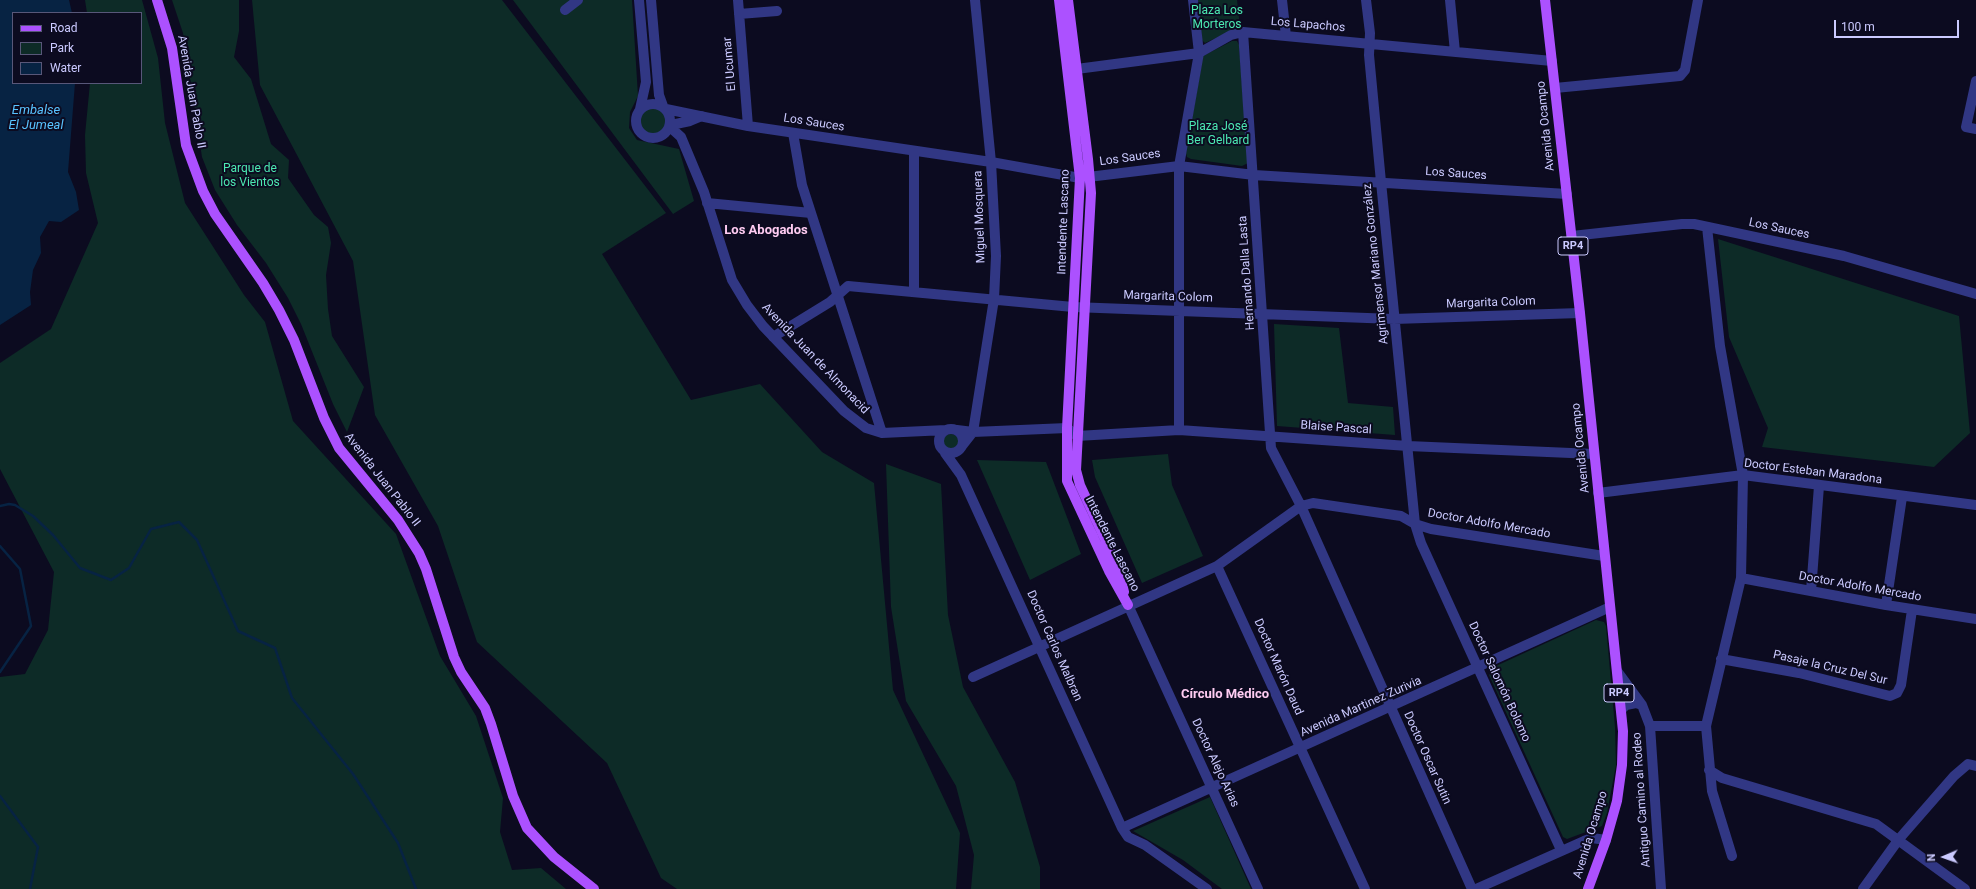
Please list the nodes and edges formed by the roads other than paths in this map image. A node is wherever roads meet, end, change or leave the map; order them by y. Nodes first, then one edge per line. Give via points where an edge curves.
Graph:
1 (157, 0) edge
2 (578, 0) edge
3 (639, 0) edge
4 (651, 0) edge
5 (738, 0) edge
6 (975, 0) edge
7 (1059, 0) edge
8 (1068, 0) edge
9 (1193, 0) edge
10 (1282, 0) edge
11 (1366, 0) edge
12 (1450, 0) edge
13 (1545, 0) edge
14 (1698, 0) edge
15 (565, 10) dead end
16 (777, 11) dead end
17 (739, 14) junction
18 (1243, 32) junction
19 (1286, 36) junction
20 (1370, 44) junction
21 (1199, 52) junction
22 (1455, 52) junction
23 (1552, 61) junction
24 (1072, 70) junction
25 (1976, 81) edge
26 (1555, 88) junction
27 (664, 107) junction
28 (640, 109) junction
29 (702, 116) junction
30 (670, 126) junction
31 (748, 126) junction
32 (1971, 128) edge
33 (793, 133) junction
34 (658, 138) junction
35 (685, 147) junction
36 (914, 151) junction
37 (991, 162) junction
38 (1179, 166) junction
39 (1254, 175) junction
40 (1085, 177) junction
41 (1381, 182) junction
42 (1567, 194) junction
43 (708, 203) junction
44 (811, 213) junction
45 (1707, 227) junction
46 (1572, 236) junction
47 (914, 292) junction
48 (838, 294) junction
49 (1976, 294) edge
50 (994, 300) junction
51 (1074, 307) junction
52 (1084, 308) junction
53 (1180, 311) junction
54 (1580, 312) junction
55 (1263, 313) junction
56 (1394, 319) junction
57 (773, 337) junction
58 (1068, 428) junction
59 (946, 430) junction
60 (957, 430) junction
61 (1180, 430) junction
62 (917, 432) junction
63 (973, 432) junction
64 (882, 433) junction
65 (1077, 436) junction
66 (1269, 437) junction
67 (1408, 446) junction
68 (960, 449) junction
69 (942, 450) junction
70 (1594, 454) junction
71 (961, 475) junction
72 (1743, 475) junction
73 (1820, 486) junction
74 (1598, 492) junction
75 (1902, 497) junction
76 (1976, 505) edge
77 (1301, 506) junction
78 (1416, 524) junction
79 (1604, 556) junction
80 (1217, 566) junction
81 (1741, 578) junction
82 (1811, 591) junction
83 (1886, 605) junction
84 (1128, 606) junction
85 (1610, 607) junction
86 (1912, 610) junction
87 (1976, 620) edge
88 (1041, 647) junction
89 (1720, 659) junction
90 (1478, 668) junction
91 (1617, 671) junction
92 (973, 677) dead end
93 (1642, 705) junction
94 (1391, 707) junction
95 (1621, 710) junction
96 (1650, 726) junction
97 (1706, 726) junction
98 (1300, 748) junction
99 (1972, 765) edge
100 (1709, 770) junction
101 (1212, 788) junction
102 (1122, 828) junction
103 (1899, 839) junction
104 (1606, 840) junction
105 (1561, 850) junction
106 (1732, 856) dead end
107 (594, 889) edge
108 (1207, 889) edge
109 (1258, 889) edge
110 (1365, 889) edge
111 (1472, 889) edge
112 (1476, 889) edge
113 (1588, 889) edge
114 (1661, 889) edge
115 (1863, 889) edge
116 (1965, 889) edge

1 - 107 main road, Avenida Juan Pablo II via 172,48 186,145 203,191 215,214 279,310 294,340 331,435 398,520 419,553 454,657 487,714 513,796 527,828 554,857
2 - 15 street
3 - 28 street via 646,82
4 - 27 street via 659,95
5 - 17 street, El Ucumar
6 - 37 street, Miguel Mosquera
7 - 24 main road, Intendente Lascano
8 - 24 main road, Intendente Lascano
9 - 21 street
10 - 19 street
11 - 20 street, Agrimensor Mariano González
12 - 22 street
13 - 23 main road, Avenida Ocampo / RP4
14 - 26 street via 1685,70 1680,76
16 - 17 street
17 - 31 street, El Ucumar
18 - 19 street, Los Lapachos
18 - 21 street, Los Lapachos via 1231,34
18 - 39 street, Hernando Dalla Lasta
19 - 20 street, Los Lapachos
20 - 22 street, Los Lapachos
20 - 41 street, Agrimensor Mariano González
21 - 24 street, Los Lapachos
21 - 38 street
22 - 23 street, Los Lapachos
23 - 26 main road, Avenida Ocampo / RP4
24 - 40 main road, Intendente Lascano
25 - 32 street
26 - 42 main road, Avenida Ocampo / RP4
27 - 28 street via 653,103
27 - 29 street, Los Sauces
27 - 30 street via 671,118
28 - 34 street via 636,119 639,130 647,137
29 - 30 street
29 - 31 street, Los Sauces
30 - 34 street
30 - 35 street, Avenida Juan de Almonacid
31 - 33 street, Los Sauces
33 - 36 street, Los Sauces
33 - 44 street via 802,185
34 - 35 street via 673,139
35 - 43 street, Avenida Juan de Almonacid
36 - 37 street, Los Sauces
36 - 47 street
37 - 40 street, Los Sauces
37 - 50 street, Miguel Mosquera via 996,256
38 - 39 street, Los Sauces
38 - 40 street, Los Sauces
38 - 53 street
39 - 41 street, Los Sauces
39 - 55 street, Hernando Dalla Lasta
40 - 51 main road, Intendente Lascano
40 - 52 main road, Intendente Lascano
41 - 42 street, Los Sauces
41 - 56 street, Agrimensor Mariano González
42 - 46 main road, Avenida Ocampo / RP4
43 - 44 street
43 - 57 street, Avenida Juan de Almonacid via 732,280 747,305
44 - 48 street
45 - 46 street, Los Sauces via 1682,224
45 - 49 street, Los Sauces via 1844,256
45 - 72 street via 1720,346
46 - 54 main road, Avenida Ocampo / RP4
47 - 48 street, Margarita Colom via 848,286
47 - 50 street, Margarita Colom
48 - 57 street, Margarita Colom via 830,302
48 - 64 street
50 - 51 street, Margarita Colom
50 - 63 street, Miguel Mosquera
51 - 52 street, Margarita Colom
51 - 58 main road, Intendente Lascano
52 - 53 street, Margarita Colom
52 - 65 main road, Intendente Lascano
53 - 55 street, Margarita Colom
53 - 61 street
54 - 56 street, Margarita Colom
54 - 70 main road, Avenida Ocampo / RP4
55 - 56 street, Margarita Colom
55 - 66 street, Hernando Dalla Lasta
56 - 67 street, Agrimensor Mariano González
57 - 64 street, Avenida Juan de Almonacid via 856,422
58 - 63 street
58 - 65 street
58 - 84 main road, Intendente Lascano via 1067,481
59 - 60 street
59 - 62 street, Avenida Juan de Almonacid
59 - 69 street via 939,436
60 - 63 street
60 - 68 street via 962,437
61 - 65 street, Blaise Pascal
61 - 66 street, Blaise Pascal
62 - 64 street, Avenida Juan de Almonacid
62 - 69 street via 928,436
63 - 68 street
65 - 84 main road, Intendente Lascano via 1077,478 1118,567
66 - 67 street, Blaise Pascal
66 - 77 street, Hernando Dalla Lasta via 1276,460
67 - 70 street, Blaise Pascal
67 - 78 street, Agrimensor Mariano González
68 - 69 street via 952,454
68 - 71 street, Doctor Carlos Malbran via 957,456
69 - 71 street, Doctor Carlos Malbran
70 - 74 main road, Avenida Ocampo / RP4
71 - 88 street, Doctor Carlos Malbran
72 - 73 street, Doctor Esteban Maradona
72 - 74 street, Doctor Esteban Maradona
72 - 81 street
73 - 75 street, Doctor Esteban Maradona
73 - 82 street
74 - 79 main road, Avenida Ocampo / RP4
75 - 76 street, Doctor Esteban Maradona
75 - 83 street
77 - 78 street, Doctor Adolfo Mercado via 1313,502 1401,516
77 - 80 street
77 - 94 street, Doctor Oscar Sutin
78 - 79 street, Doctor Adolfo Mercado via 1431,529
78 - 90 street, Doctor Salomón Bolomo via 1421,543
79 - 85 main road, Avenida Ocampo / RP4
80 - 84 street
80 - 98 street, Doctor Marón Daud
81 - 82 street, Doctor Adolfo Mercado
81 - 89 street
82 - 83 street, Doctor Adolfo Mercado
83 - 86 street, Doctor Adolfo Mercado
84 - 88 street
84 - 101 street, Doctor Alejo Arias
85 - 90 street, Avenida Martinez Zurivia
85 - 91 main road, Avenida Ocampo / RP4
86 - 87 street, Doctor Adolfo Mercado
86 - 89 street, Pasaje la Cruz Del Sur via 1901,685 1897,694 1890,696 1799,672
88 - 92 street
88 - 102 street, Doctor Carlos Malbran
89 - 97 street
90 - 94 street, Avenida Martinez Zurivia
90 - 105 street, Doctor Salomón Bolomo
91 - 93 street, Antiguo Camino al Rodeo
91 - 95 main road, Avenida Ocampo / RP4
93 - 95 street via 1626,704
93 - 96 street, Antiguo Camino al Rodeo
94 - 98 street, Avenida Martinez Zurivia
94 - 111 street, Doctor Oscar Sutin
95 - 104 main road, Avenida Ocampo / RP4 via 1622,765 1617,801
96 - 97 street
96 - 114 street, Antiguo Camino al Rodeo
97 - 100 street
98 - 101 street, Avenida Martinez Zurivia
98 - 110 street, Doctor Marón Daud
99 - 103 street via 1954,776
100 - 103 street via 1722,778 1876,824
100 - 106 street via 1712,791
101 - 102 street, Avenida Martinez Zurivia
101 - 109 street, Doctor Alejo Arias
102 - 108 street via 1128,837 1146,845
103 - 115 street
103 - 116 street
104 - 105 street via 1592,838
104 - 113 main road, Avenida Ocampo / RP4
105 - 112 street

